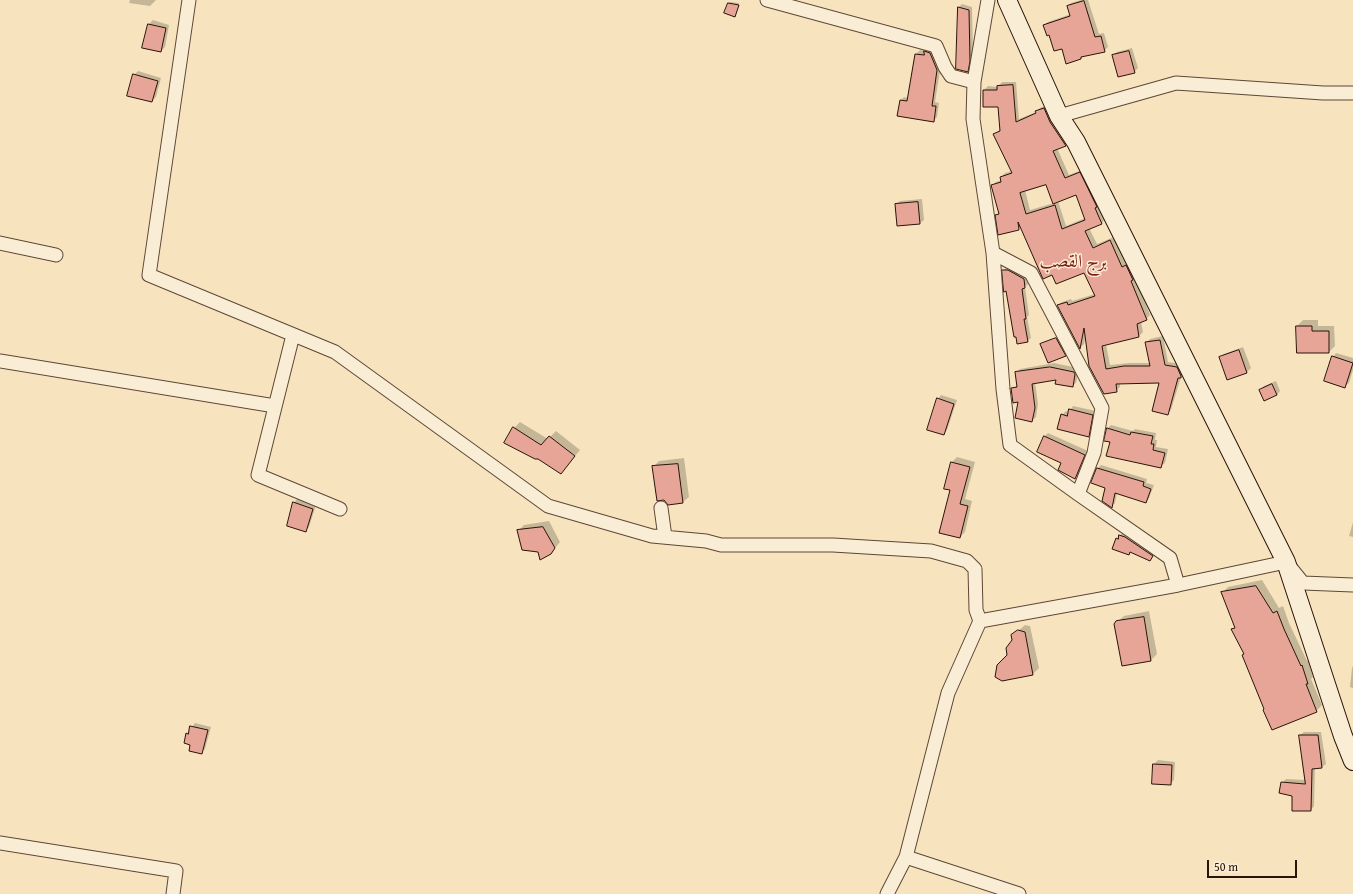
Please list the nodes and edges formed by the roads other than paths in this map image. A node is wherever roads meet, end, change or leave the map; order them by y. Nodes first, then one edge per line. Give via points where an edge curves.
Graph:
1 (190, 0) edge
2 (767, 0) edge
3 (988, 0) edge
4 (1007, 0) edge
5 (974, 82) junction
6 (1353, 93) edge
7 (1059, 116) junction
8 (0, 243) edge
9 (993, 253) junction
10 (56, 255) dead end
11 (293, 335) junction
12 (0, 361) edge
13 (276, 406) junction
14 (1078, 494) junction
15 (660, 508) dead end
16 (340, 509) dead end
17 (666, 537) junction
18 (1286, 562) junction
19 (1178, 585) junction
20 (1353, 585) edge
21 (980, 621) junction
22 (1348, 735) edge
23 (1353, 761) edge
24 (0, 843) edge
25 (906, 857) junction
26 (173, 894) edge
27 (887, 894) edge
28 (1019, 894) edge

1 - 11 street via 149,275
2 - 5 street via 936,46 952,76
3 - 5 street
4 - 7 main road
5 - 9 street via 973,120
6 - 7 street via 1176,83
7 - 18 main road via 1076,142
8 - 10 street
9 - 14 street via 1003,389 1010,445
9 - 14 street via 1031,273 1102,408 1094,453
11 - 13 street
11 - 17 street via 335,352 548,506 652,536
12 - 13 street
13 - 16 street via 258,475
14 - 19 street via 1170,558
15 - 17 street
17 - 21 street via 721,545 833,545 931,551 967,561 975,569 976,610
18 - 19 street
18 - 20 street via 1303,583
18 - 22 main road
19 - 21 street
21 - 25 street via 948,693
22 - 23 main road
24 - 26 street via 176,871
25 - 27 street
25 - 28 street

